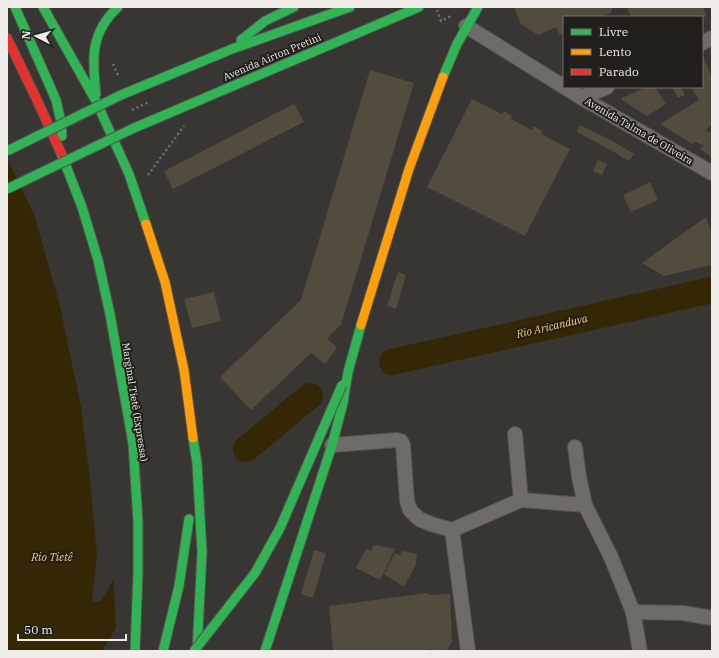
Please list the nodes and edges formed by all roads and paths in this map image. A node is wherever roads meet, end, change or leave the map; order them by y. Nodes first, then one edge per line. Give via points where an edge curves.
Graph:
1 (15, 7) edge
2 (43, 7) edge
3 (118, 7) edge
4 (294, 7) edge
5 (350, 7) edge
6 (420, 7) edge
7 (435, 7) edge
8 (478, 7) edge
9 (441, 21) dead end
10 (466, 26) junction
11 (7, 38) edge
12 (712, 38) edge
13 (703, 42) edge
14 (232, 49) junction
15 (563, 86) edge
16 (566, 88) edge
17 (604, 88) edge
18 (582, 98) junction
19 (96, 101) junction
20 (188, 122) dead end
21 (7, 151) edge
22 (61, 153) junction
23 (712, 173) edge
24 (7, 189) edge
25 (136, 191) junction
26 (348, 372) junction
27 (515, 434) dead end
28 (332, 445) junction
29 (575, 447) dead end
30 (197, 463) junction
31 (521, 500) junction
32 (585, 505) junction
33 (452, 530) junction
34 (633, 612) junction
35 (712, 618) edge
36 (135, 651) edge
37 (163, 651) edge
38 (196, 651) edge
39 (265, 651) edge
40 (468, 651) edge
41 (640, 651) edge

1 - 22 highway via 56,100 61,122
2 - 19 highway
3 - 19 highway via 108,15 99,32 94,50
4 - 14 highway via 265,21
5 - 14 highway, Avenida Aírton Pretini
6 - 24 highway, Avenida Aírton Pretini, bridge via 134,128
7 - 9 path
8 - 10 highway
10 - 15 street, Avenida Talma de Oliveira
10 - 26 highway via 451,56 414,154
11 - 22 highway, Marginal Tietê (Expressa) via 37,97
12 - 13 street
14 - 21 highway, Avenida Aírton Pretini, bridge via 121,95
16 - 18 street, Avenida Talma de Oliveira
17 - 18 street
18 - 23 street, Avenida Talma de Oliveira
19 - 25 highway
20 - 25 path
22 - 36 highway, Marginal Tietê (Expressa) via 82,208 99,267 133,444 139,557
25 - 30 highway via 165,282 184,370
26 - 28 highway
26 - 38 highway, bridge via 280,528 255,573
27 - 31 street
28 - 33 street via 401,441 406,500 410,510 419,519
28 - 39 highway
29 - 32 street
30 - 37 highway via 186,552
30 - 38 highway via 202,552
31 - 32 street
31 - 33 street
32 - 34 street via 611,557
33 - 40 street
34 - 35 street via 684,613
34 - 41 street

